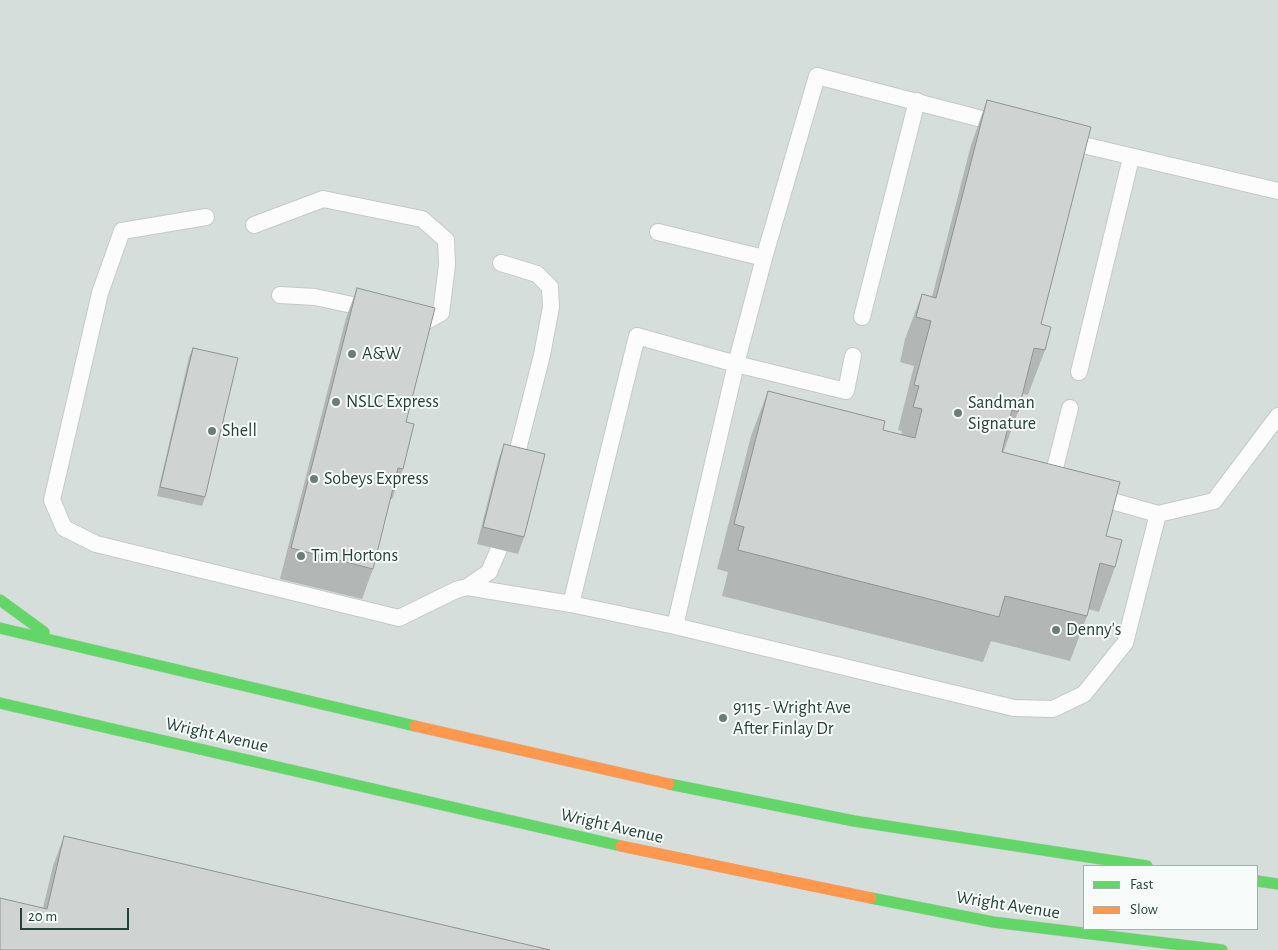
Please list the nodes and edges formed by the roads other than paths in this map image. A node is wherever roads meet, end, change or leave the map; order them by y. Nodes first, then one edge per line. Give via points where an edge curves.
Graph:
1 (917, 101) junction
2 (1019, 128) edge
3 (1047, 136) edge
4 (1131, 158) junction
5 (1278, 191) edge
6 (206, 217) dead end
7 (254, 225) dead end
8 (658, 232) dead end
9 (764, 258) junction
10 (501, 263) dead end
11 (280, 295) dead end
12 (862, 318) dead end
13 (853, 356) dead end
14 (736, 364) junction
15 (1079, 372) dead end
16 (1070, 408) dead end
17 (1278, 416) edge
18 (514, 465) edge
19 (1158, 514) junction
20 (499, 549) edge
21 (461, 589) junction
22 (0, 600) edge
23 (571, 604) junction
24 (675, 626) junction
25 (0, 628) edge
26 (56, 640) junction
27 (0, 704) edge
28 (1140, 865) edge
29 (1258, 881) edge
30 (1278, 884) edge
31 (1222, 950) edge

1 - 2 lane
1 - 9 lane via 817,76
1 - 12 lane
3 - 4 lane
4 - 5 lane
4 - 15 lane
6 - 21 lane via 122,231 100,293 52,500 64,528 96,544 399,618
7 - 11 lane via 323,199 422,219 446,240 447,265 441,313 423,324 315,297
8 - 9 lane
9 - 14 lane
10 - 18 lane via 537,274 550,287 551,297 542,355
13 - 14 lane via 846,391
14 - 23 lane via 637,336
14 - 24 lane
16 - 19 lane via 1051,484
17 - 19 lane via 1214,501
19 - 24 lane via 1126,643 1084,694 1053,709 1014,708
20 - 21 lane via 489,572
21 - 23 lane
22 - 26 main road
23 - 24 lane
25 - 26 main road
26 - 28 main road via 603,770 854,821
27 - 31 main road, Wright Avenue via 705,865 993,922
29 - 30 main road

